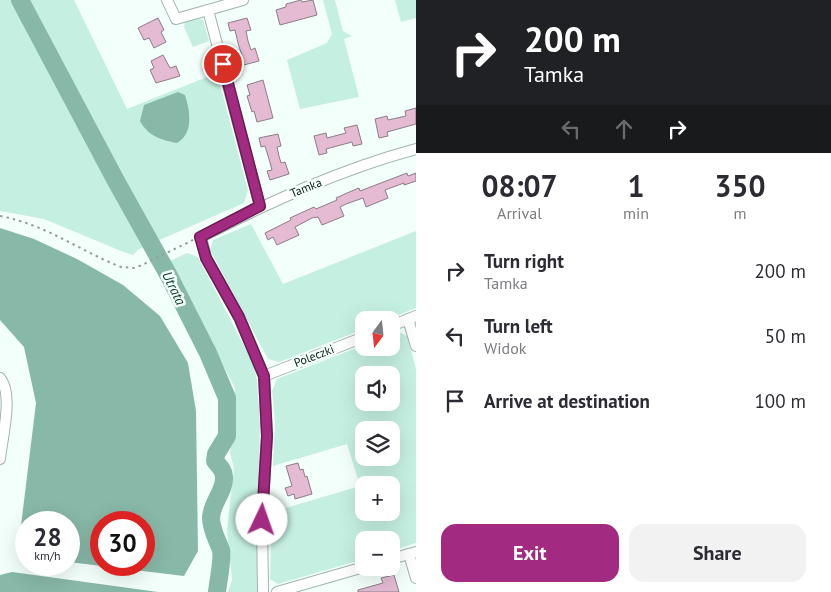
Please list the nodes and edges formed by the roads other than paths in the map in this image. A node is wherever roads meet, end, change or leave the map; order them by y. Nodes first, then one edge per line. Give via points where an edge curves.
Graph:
1 (167, 0) edge
2 (243, 0) edge
3 (208, 10) junction
4 (416, 149) edge
5 (260, 206) junction
6 (412, 318) edge
7 (400, 323) edge
8 (355, 340) edge
9 (416, 346) edge
10 (264, 376) junction
11 (0, 378) edge
12 (0, 459) edge
13 (413, 553) edge
14 (400, 557) edge
15 (355, 570) edge
16 (416, 578) edge
17 (263, 592) edge
18 (277, 592) edge

1 - 3 street via 176,19
2 - 3 street
3 - 5 street
4 - 5 street, Tamka via 377,160
5 - 10 street, Tamka via 200,237 206,258 239,317
6 - 7 street
6 - 9 street
8 - 10 street, Poleczki
10 - 17 street via 267,436 262,520
11 - 12 street via 7,396
13 - 14 street
13 - 16 street
15 - 18 street

